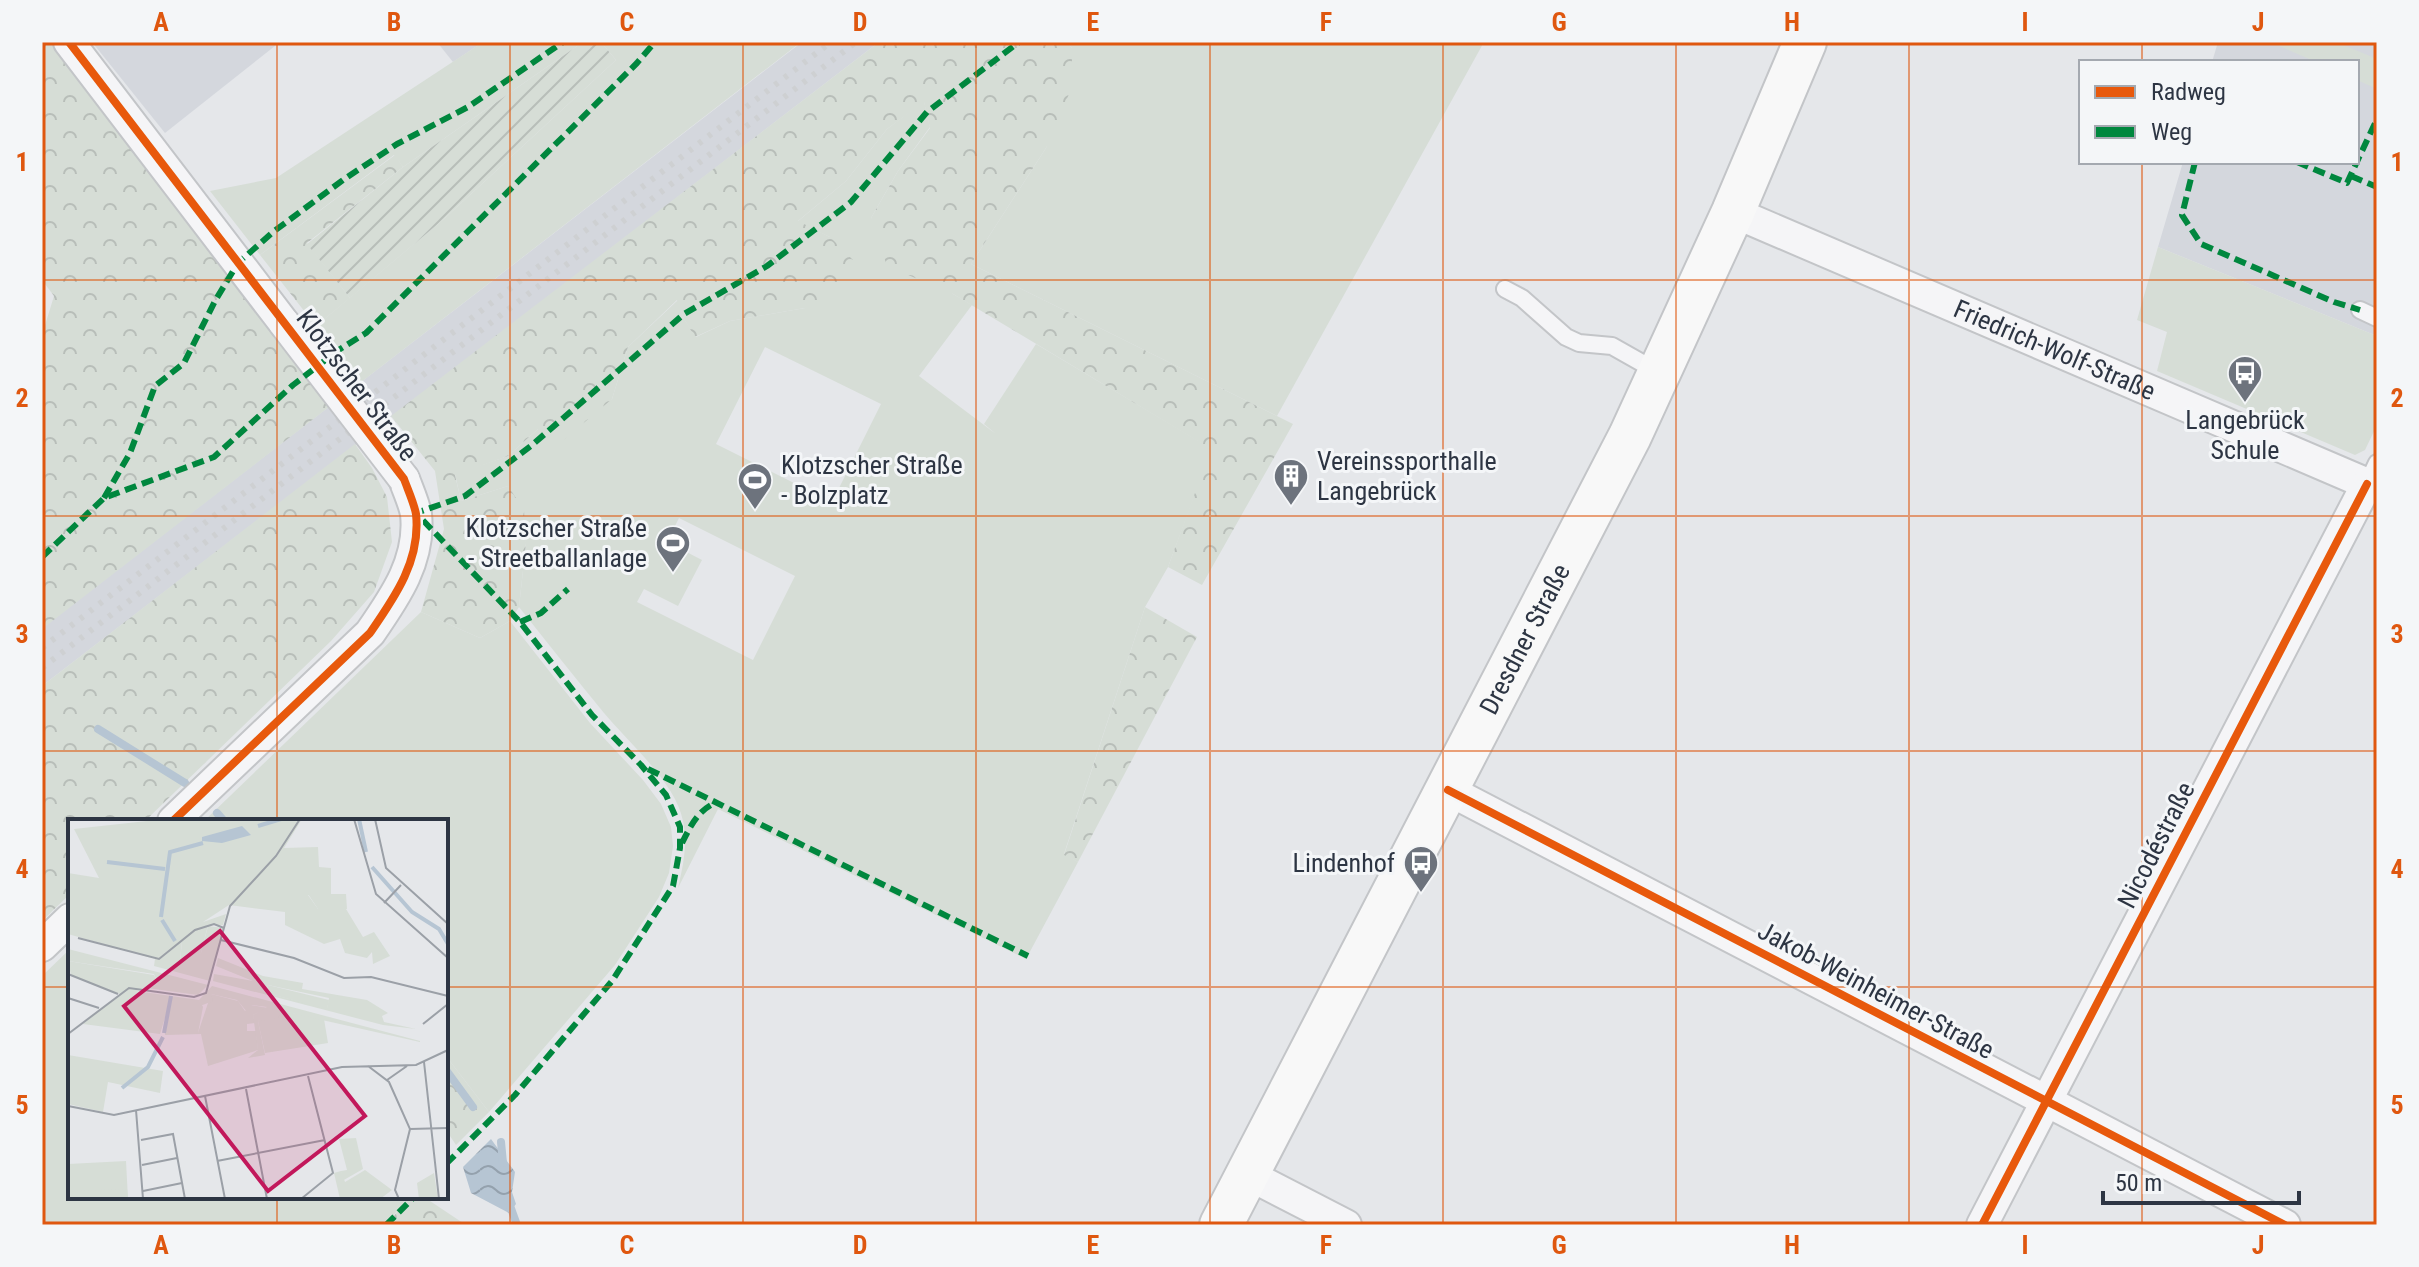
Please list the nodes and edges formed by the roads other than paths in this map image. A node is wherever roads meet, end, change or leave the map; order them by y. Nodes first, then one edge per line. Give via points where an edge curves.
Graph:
1 (1805, 42) edge
2 (82, 47) edge
3 (1733, 212) junction
4 (1505, 289) dead end
5 (2360, 310) dead end
6 (2377, 318) edge
7 (1659, 373) junction
8 (2374, 478) edge
9 (1448, 790) junction
10 (175, 819) edge
11 (68, 921) edge
12 (42, 946) edge
13 (2046, 1101) junction
14 (1247, 1174) junction
15 (1221, 1225) edge
16 (1346, 1225) edge
17 (1982, 1225) edge
18 (2285, 1225) edge

1 - 3 main road, Dresdner Straße
2 - 10 street, Klotzscher Straße, bridge via 404,479 416,513 415,554 396,596 370,633
3 - 7 main road, Dresdner Straße
3 - 8 street, Friedrich-Wolf-Straße
4 - 7 lane via 1566,337 1612,346
5 - 6 lane
7 - 9 main road, Dresdner Straße
8 - 13 street, Nicodéstraße
9 - 13 street, Jakob-Weinheimer-Straße
9 - 14 main road, Dresdner Straße
11 - 12 street
13 - 17 street, Nicodéstraße
13 - 18 street, Jakob-Weinheimer-Straße
14 - 15 main road, Dresdner Straße
14 - 16 street

